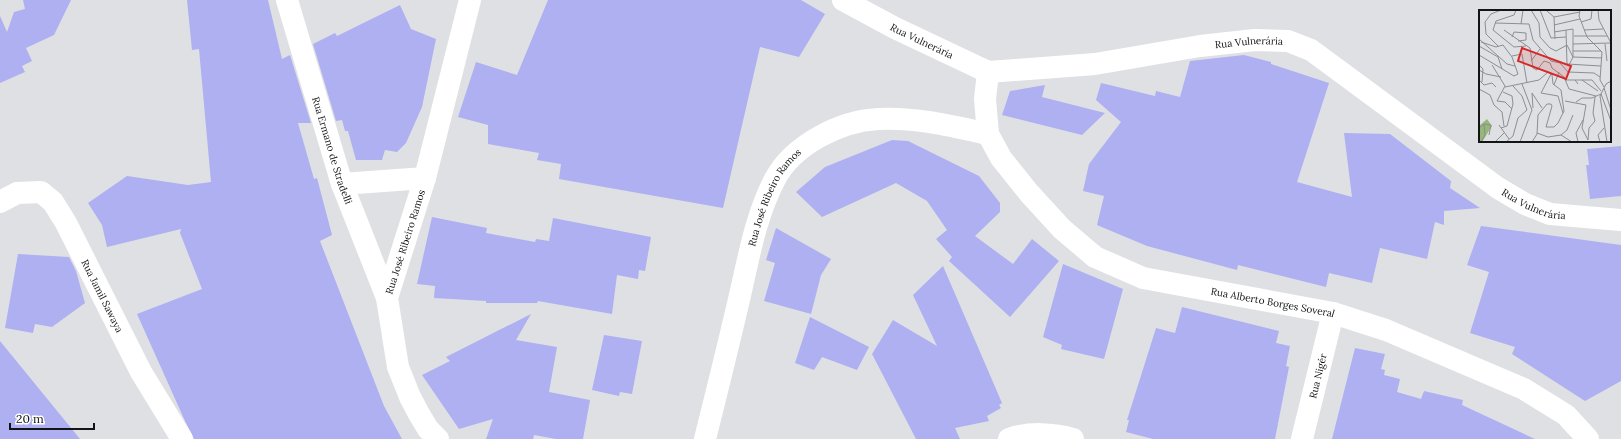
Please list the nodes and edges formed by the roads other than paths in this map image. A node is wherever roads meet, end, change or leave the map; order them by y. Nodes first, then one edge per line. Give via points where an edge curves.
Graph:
1 (287, 0) edge
2 (470, 0) edge
3 (842, 0) edge
4 (988, 72) junction
5 (988, 134) junction
6 (425, 178) junction
7 (342, 184) junction
8 (0, 202) edge
9 (1621, 220) edge
10 (387, 298) junction
11 (1333, 313) junction
12 (182, 439) edge
13 (438, 439) edge
14 (705, 439) edge
15 (1009, 439) edge
16 (1073, 439) edge
17 (1302, 439) edge
18 (1588, 439) edge

1 - 7 street, Rua Ermano de Stradelli
2 - 6 street, Rua José Ribeiro Ramos
3 - 4 street, Rua Vulnerária
4 - 5 street via 985,99
4 - 9 street, Rua Vulnerária via 1095,64 1200,46 1247,41 1288,41 1311,50 1498,188 1525,204 1550,214
5 - 11 street, Rua Alberto Borges Soveral via 1001,158 1029,193 1062,229 1095,257 1143,278
5 - 14 street, Rua José Ribeiro Ramos via 917,120 877,119 849,124 824,134 798,151 775,179 755,229
6 - 7 street, Rua José Ribeiro Ramos
6 - 10 street, Rua José Ribeiro Ramos
7 - 10 street, Rua Ermano de Stradelli
8 - 12 street, Rua Jamil Sawaya via 18,194 41,192 53,202 141,372
10 - 13 street, Rua José Ribeiro Ramos via 398,367 419,414
11 - 17 street, Rua Nigér
11 - 18 street, Rua Alberto Borges Soveral via 1386,330 1524,389 1566,415
15 - 16 street via 1018,436 1060,435

